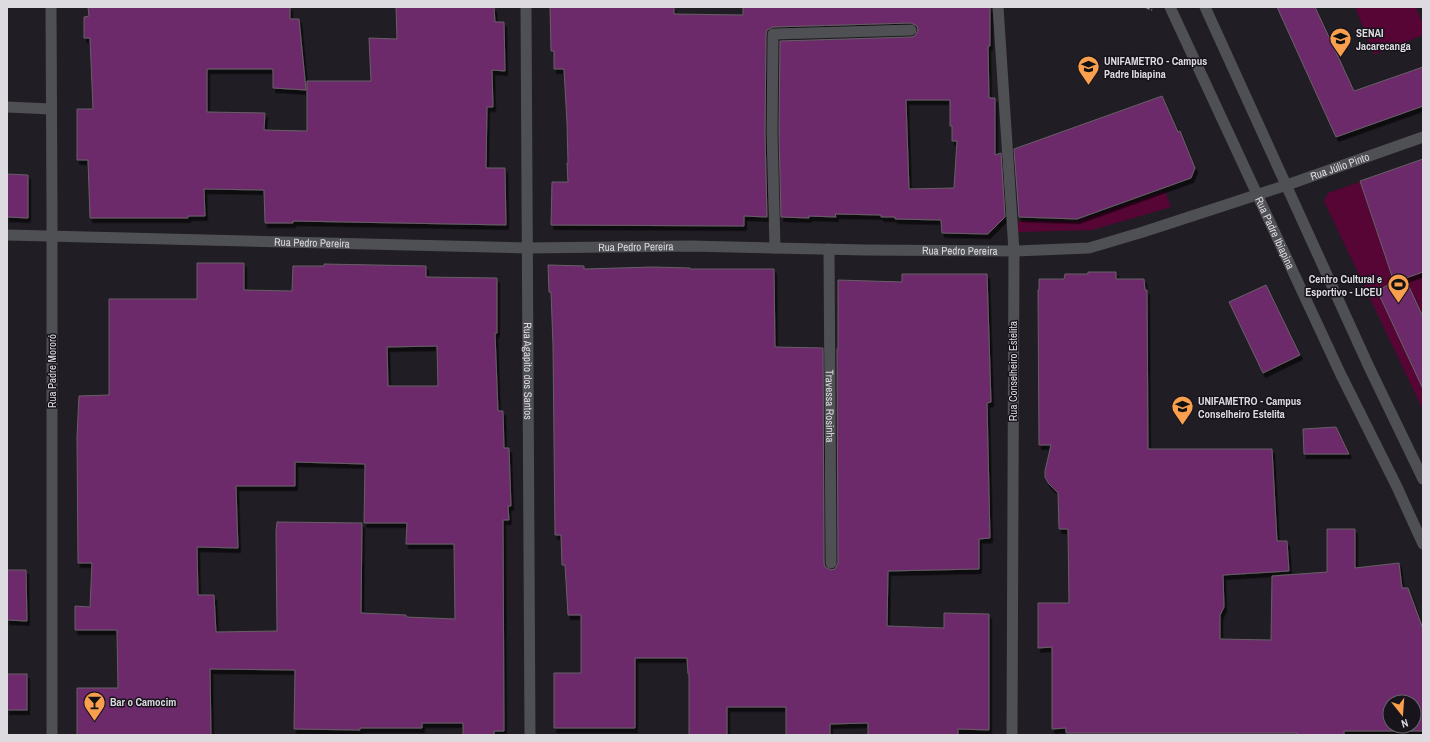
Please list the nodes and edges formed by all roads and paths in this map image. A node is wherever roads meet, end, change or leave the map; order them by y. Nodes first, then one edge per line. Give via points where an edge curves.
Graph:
1 (51, 7) edge
2 (526, 7) edge
3 (998, 7) edge
4 (1170, 7) edge
5 (1205, 7) edge
6 (911, 30) dead end
7 (7, 107) edge
8 (51, 109) junction
9 (1423, 137) edge
10 (1287, 185) junction
11 (1257, 194) junction
12 (7, 235) edge
13 (52, 236) junction
14 (528, 248) junction
15 (774, 248) junction
16 (829, 249) junction
17 (1014, 251) junction
18 (1423, 479) edge
19 (1423, 544) edge
20 (831, 563) dead end
21 (52, 735) edge
22 (530, 735) edge
23 (1012, 735) edge

1 - 8 street, Rua Padre Mororó
2 - 14 street, Rua Agapito dos Santos
3 - 17 street, Rua Conselheiro Estelita
4 - 11 street, Rua Padre Ibiapina
5 - 10 street
6 - 15 street via 773,34
7 - 8 street
8 - 13 street, Rua Padre Mororó
9 - 10 street, Rua Júlio Pinto
10 - 11 street, Rua Júlio Pinto
10 - 18 street
11 - 17 street, Rua Pedro Pereira via 1089,248
11 - 19 street, Rua Padre Ibiapina
12 - 13 street, Rua Pedro Pereira
13 - 14 street, Rua Pedro Pereira
13 - 21 street, Rua Padre Mororó
14 - 15 street, Rua Pedro Pereira
14 - 22 street, Rua Agapito dos Santos
15 - 16 street, Rua Pedro Pereira
16 - 17 street, Rua Pedro Pereira
16 - 20 street, Travessa Rosinha
17 - 23 street, Rua Conselheiro Estelita

